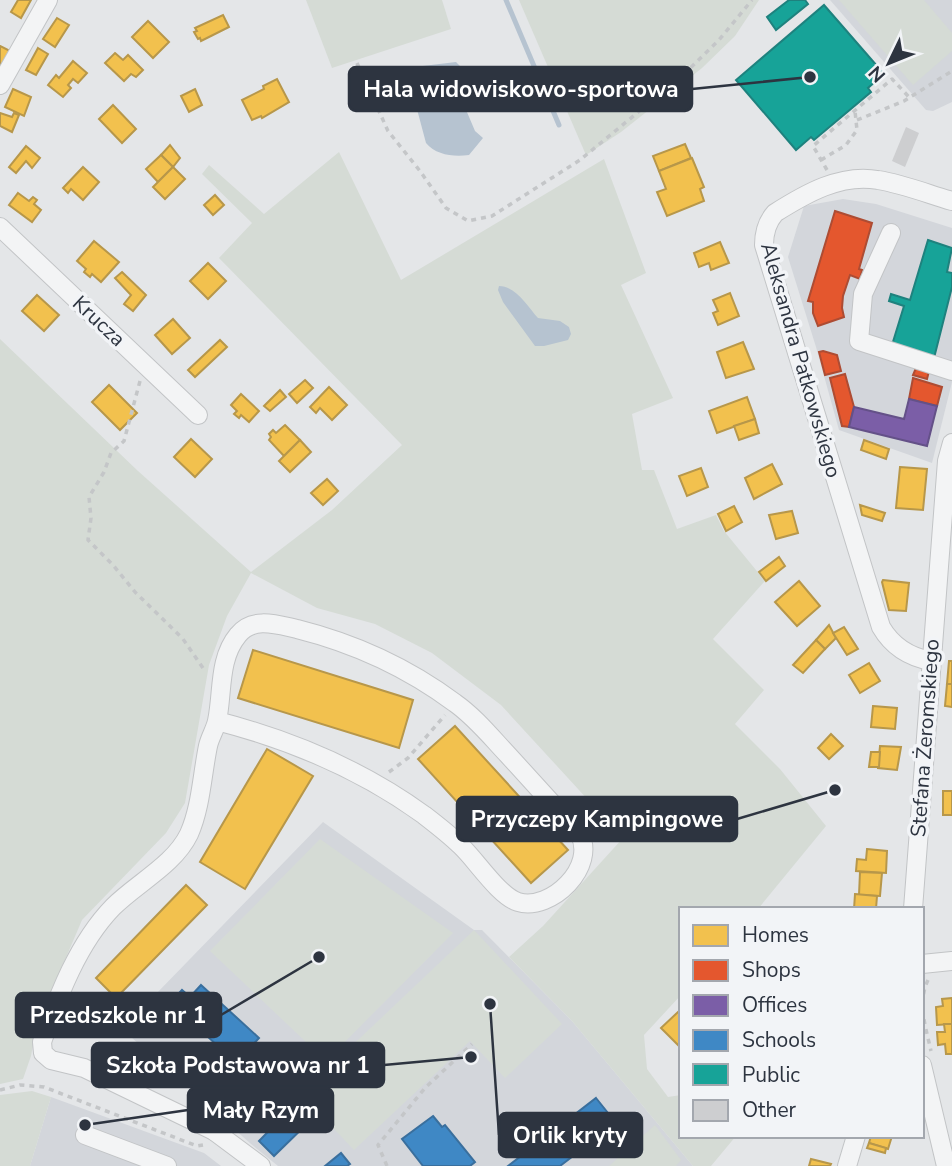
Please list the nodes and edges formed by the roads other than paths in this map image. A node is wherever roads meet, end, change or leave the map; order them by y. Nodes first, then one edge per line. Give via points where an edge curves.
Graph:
1 (48, 0) edge
2 (0, 85) edge
3 (952, 201) edge
4 (0, 227) edge
5 (891, 233) dead end
6 (952, 371) edge
7 (198, 415) dead end
8 (952, 443) edge
9 (949, 462) edge
10 (931, 661) junction
11 (217, 721) junction
12 (913, 907) edge
13 (952, 961) edge
14 (924, 964) edge
15 (283, 1053) dead end
16 (924, 1073) edge
17 (85, 1135) dead end
18 (219, 1135) junction
19 (855, 1138) edge
20 (258, 1165) edge
21 (167, 1166) edge
22 (846, 1166) edge
23 (946, 1166) edge

1 - 2 street
3 - 10 street, Aleksandra Patkowskiego via 876,179 835,183 775,213 764,237 881,627 894,645
4 - 7 street, Krucza
5 - 6 street via 863,294 859,341
8 - 9 street, Stefana Żeromskiego
9 - 10 street, Stefana Żeromskiego
10 - 12 street, Stefana Żeromskiego
11 - 11 street via 282,740 374,783 425,816 460,845 506,895 519,902 532,904 549,898 577,872 584,855 579,833 477,722 456,703 376,656 268,622 247,626 230,649
11 - 18 street via 196,812 182,847 135,886 95,930 66,980 42,1042 43,1053 51,1060 84,1068
13 - 14 street
15 - 18 street
16 - 23 street
17 - 21 street
18 - 20 street
19 - 22 street

